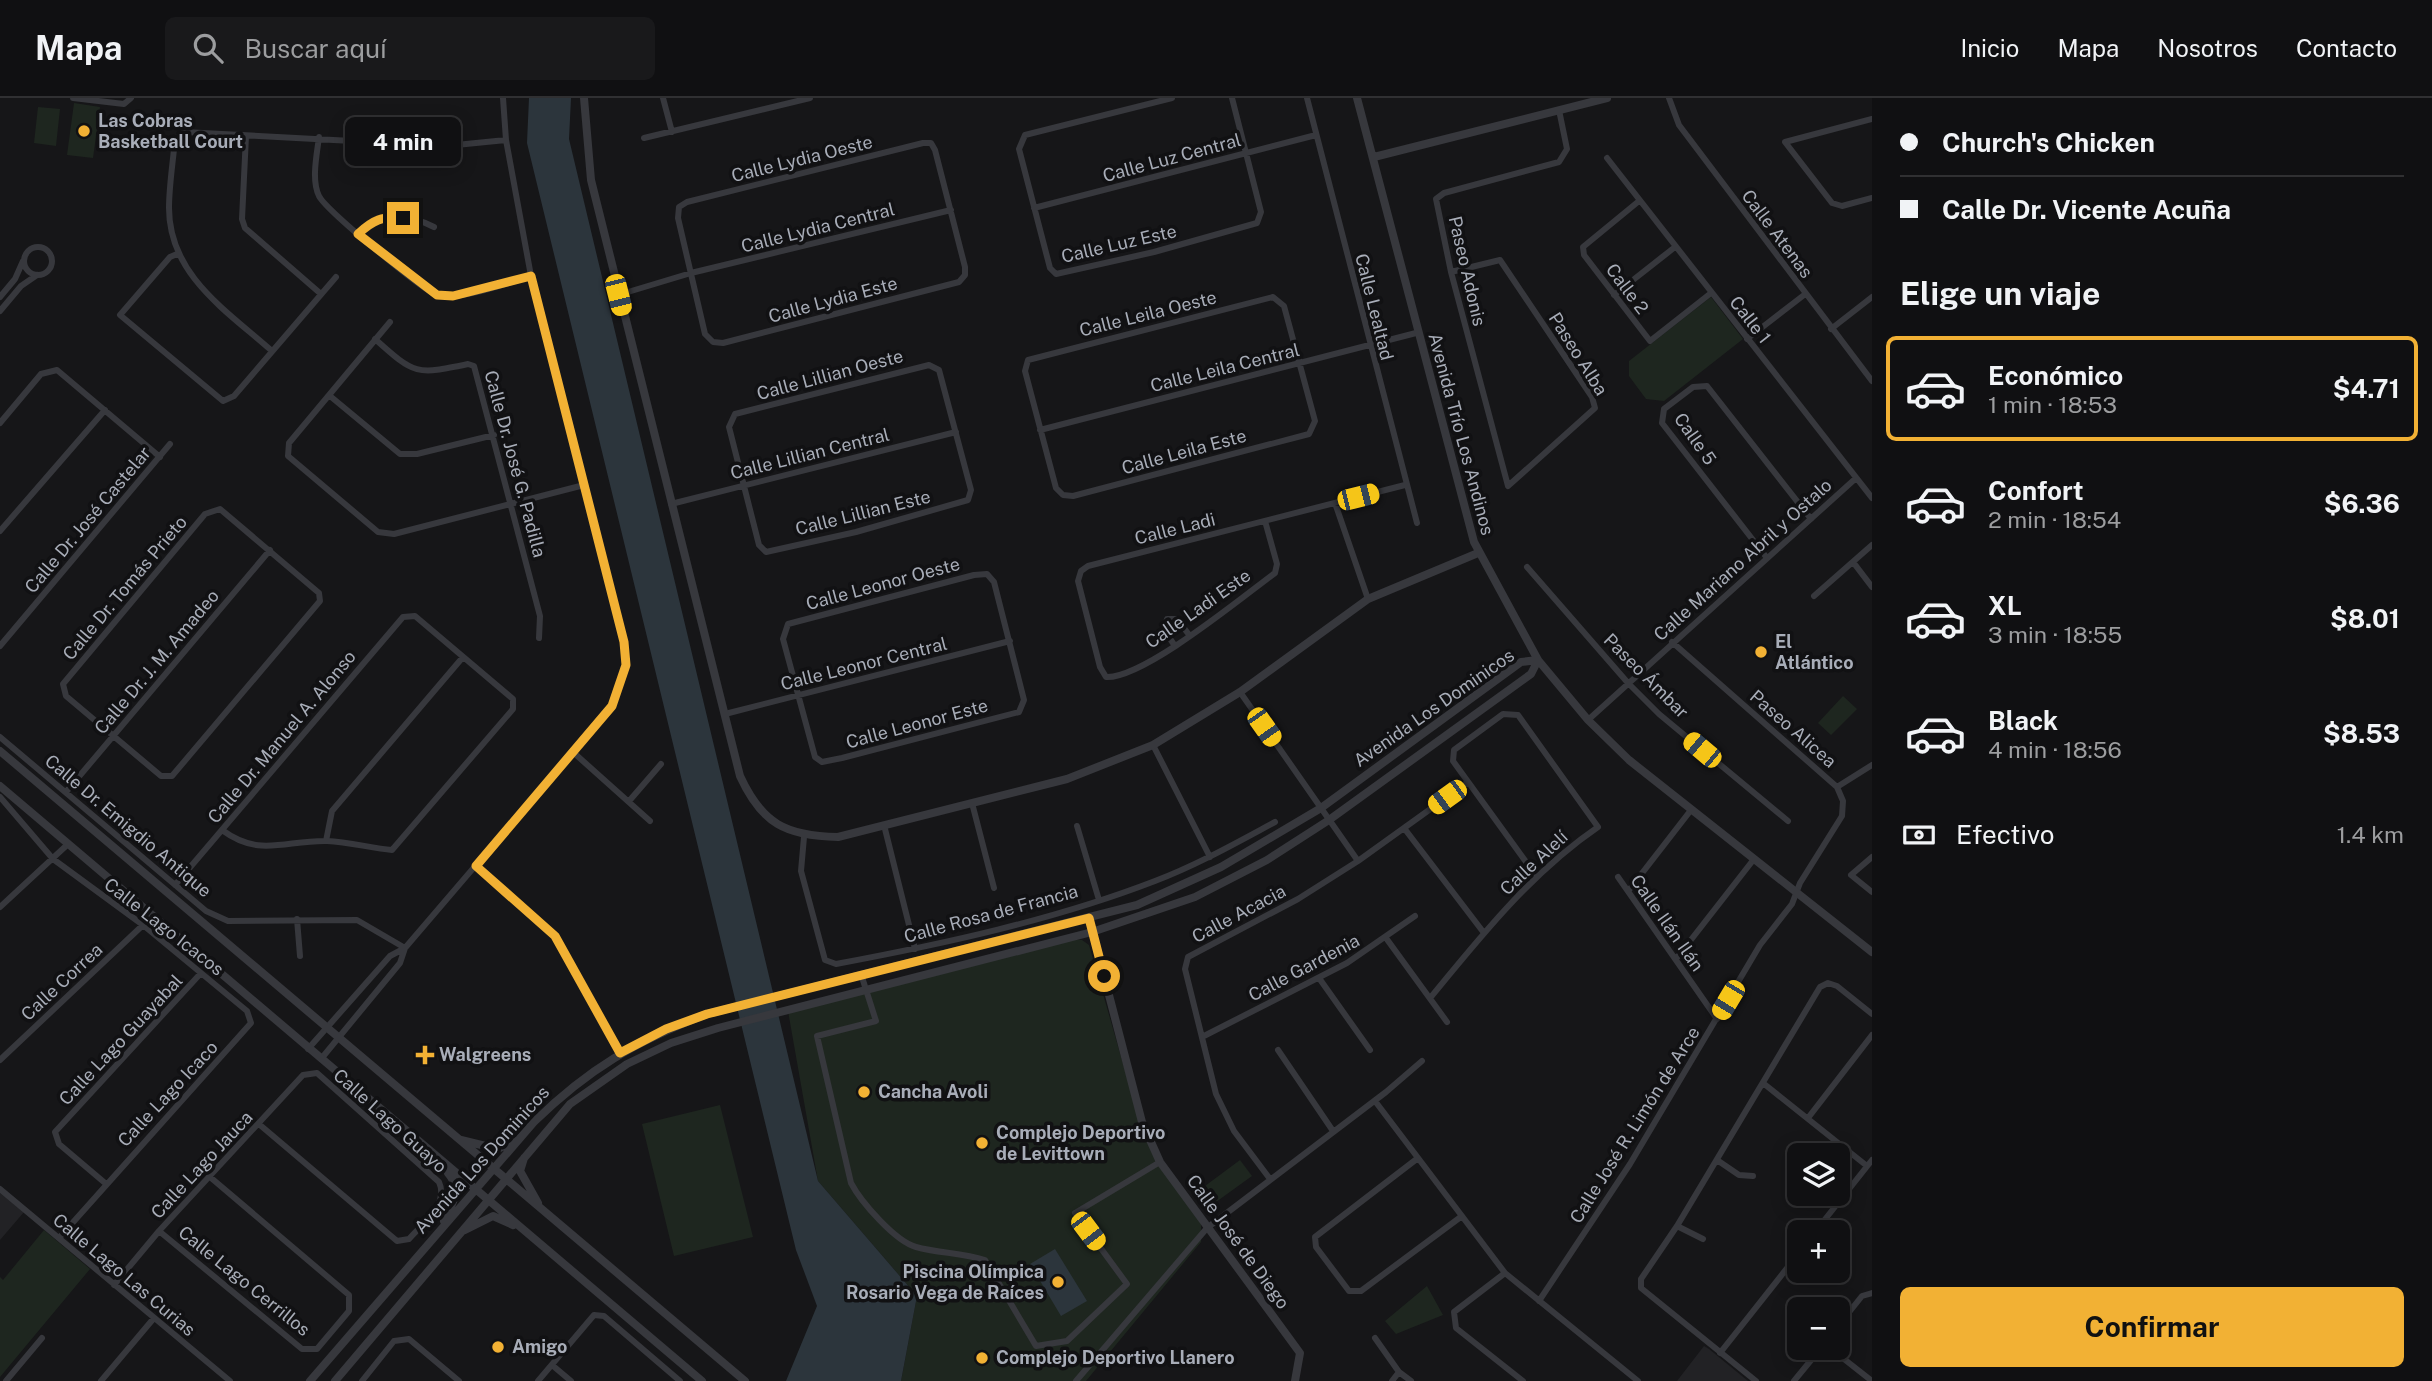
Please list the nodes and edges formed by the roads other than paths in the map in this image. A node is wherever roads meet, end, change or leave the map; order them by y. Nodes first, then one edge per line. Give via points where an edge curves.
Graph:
1 (73, 98) edge
2 (131, 98) edge
3 (503, 98) edge
4 (584, 98) edge
5 (663, 98) edge
6 (810, 98) edge
7 (1172, 98) edge
8 (1232, 98) edge
9 (1307, 98) edge
10 (1357, 98) edge
11 (1607, 98) edge
12 (1669, 98) edge
13 (1559, 110) junction
14 (1872, 119) edge
15 (672, 132) junction
16 (1316, 135) junction
17 (246, 136) junction
18 (318, 137) junction
19 (644, 138) dead end
20 (506, 140) junction
21 (1246, 154) junction
22 (1374, 157) junction
23 (1608, 158) dead end
24 (1872, 198) edge
25 (1639, 201) junction
26 (1034, 208) junction
27 (951, 210) junction
28 (434, 227) dead end
29 (358, 234) junction
30 (1675, 247) junction
31 (177, 254) junction
32 (24, 259) junction
33 (1451, 272) junction
34 (691, 273) junction
35 (37, 275) junction
36 (531, 276) junction
37 (336, 277) dead end
38 (1711, 293) junction
39 (321, 294) junction
40 (618, 295) junction
41 (1614, 295) junction
42 (1804, 295) junction
43 (0, 297) edge
44 (1872, 297) edge
45 (0, 311) edge
46 (390, 322) dead end
47 (1831, 329) junction
48 (1416, 333) junction
49 (375, 339) junction
50 (1747, 340) junction
51 (1369, 345) junction
52 (272, 351) junction
53 (1299, 363) junction
54 (1872, 381) edge
55 (330, 396) junction
56 (105, 410) junction
57 (0, 423) edge
58 (1040, 429) junction
59 (956, 432) junction
60 (494, 435) junction
61 (170, 444) dead end
62 (160, 457) junction
63 (1856, 479) junction
64 (584, 485) junction
65 (743, 485) junction
66 (1405, 485) junction
67 (1508, 486) joint
68 (1872, 498) edge
69 (1335, 503) junction
70 (512, 504) junction
71 (671, 504) junction
72 (1811, 519) junction
73 (1265, 521) junction
74 (1417, 523) dead end
75 (0, 531) edge
76 (1872, 545) edge
77 (270, 550) junction
78 (1478, 553) junction
79 (1767, 558) junction
80 (1853, 562) junction
81 (1527, 567) dead end
82 (1872, 587) edge
83 (1814, 596) dead end
84 (1368, 599) junction
85 (1190, 635) junction
86 (539, 638) dead end
87 (1010, 641) junction
88 (1672, 642) junction
89 (1, 644) edge
90 (1175, 646) junction
91 (463, 657) junction
92 (1538, 660) junction
93 (1126, 673) joint
94 (1628, 683) junction
95 (1240, 692) junction
96 (797, 695) junction
97 (725, 714) junction
98 (1588, 720) junction
99 (113, 736) junction
100 (0, 737) edge
101 (1153, 745) junction
102 (0, 751) edge
103 (574, 753) junction
104 (661, 764) dead end
105 (1872, 765) edge
106 (1468, 782) junction
107 (0, 786) edge
108 (1837, 787) junction
109 (66, 792) junction
110 (0, 797) edge
111 (630, 800) junction
112 (972, 803) junction
113 (1321, 807) junction
114 (1691, 810) junction
115 (1329, 820) junction
116 (650, 821) dead end
117 (1788, 821) dead end
118 (1275, 822) dead end
119 (884, 825) junction
120 (1077, 826) dead end
121 (1404, 828) junction
122 (222, 830) junction
123 (804, 836) junction
124 (326, 841) junction
125 (67, 845) junction
126 (1210, 857) junction
127 (1872, 857) edge
128 (52, 859) junction
129 (1754, 859) junction
130 (1358, 861) junction
131 (476, 866) junction
132 (1537, 877) junction
133 (1618, 877) dead end
134 (175, 885) junction
135 (994, 888) dead end
136 (1629, 891) junction
137 (1797, 892) junction
138 (1872, 892) edge
139 (1099, 900) junction
140 (0, 908) edge
141 (1415, 916) dead end
142 (1089, 918) junction
143 (296, 919) junction
144 (143, 925) junction
145 (1092, 932) junction
146 (1483, 933) junction
147 (1387, 938) junction
148 (405, 948) junction
149 (915, 949) junction
150 (1872, 952) edge
151 (300, 956) dead end
152 (1676, 959) junction
153 (201, 973) junction
154 (861, 974) junction
155 (1318, 978) junction
156 (866, 989) junction
157 (1431, 997) junction
158 (1872, 1014) edge
159 (1717, 1019) junction
160 (1447, 1022) dead end
161 (251, 1023) joint
162 (327, 1028) junction
163 (1872, 1035) edge
164 (1202, 1037) junction
165 (338, 1038) junction
166 (308, 1049) junction
167 (1278, 1050) dead end
168 (1370, 1050) dead end
169 (620, 1053) junction
170 (321, 1059) junction
171 (0, 1060) edge
172 (1422, 1061) dead end
173 (317, 1073) joint
174 (1763, 1083) junction
175 (1375, 1101) junction
176 (1808, 1118) junction
177 (260, 1125) junction
178 (1334, 1131) junction
179 (458, 1139) junction
180 (518, 1140) junction
181 (433, 1154) junction
182 (525, 1155) junction
183 (1419, 1158) junction
184 (1717, 1160) junction
185 (1160, 1162) junction
186 (1870, 1163) edge
187 (493, 1168) junction
188 (210, 1177) junction
189 (1753, 1177) dead end
190 (505, 1178) junction
191 (1270, 1179) junction
192 (105, 1183) junction
193 (0, 1189) edge
194 (475, 1190) junction
195 (487, 1199) junction
196 (544, 1211) junction
197 (1462, 1216) junction
198 (1825, 1220) edge
199 (1677, 1226) junction
200 (520, 1227) junction
201 (1208, 1228) junction
202 (159, 1231) junction
203 (439, 1231) junction
204 (456, 1236) junction
205 (59, 1238) junction
206 (1703, 1239) dead end
207 (1787, 1268) edge
208 (1505, 1273) junction
209 (114, 1285) junction
210 (1872, 1293) edge
211 (1539, 1301) junction
212 (1850, 1311) edge
213 (154, 1318) junction
214 (42, 1338) dead end
215 (1375, 1338) dead end
216 (1720, 1353) junction
217 (1811, 1360) edge
218 (1845, 1360) edge
219 (552, 1365) junction
220 (1399, 1372) junction
221 (107, 1374) junction
222 (6, 1381) edge
223 (102, 1381) edge
224 (116, 1381) edge
225 (230, 1381) edge
226 (310, 1381) edge
227 (335, 1381) edge
228 (362, 1381) edge
229 (459, 1381) edge
230 (538, 1381) edge
231 (571, 1381) edge
232 (680, 1381) edge
233 (702, 1381) edge
234 (745, 1381) edge
235 (1076, 1381) edge
236 (1295, 1381) edge
237 (1392, 1381) edge
238 (1411, 1381) edge
239 (1523, 1381) edge
240 (1638, 1381) edge
241 (1756, 1381) edge
242 (1794, 1381) edge
243 (1872, 1381) edge

1 - 2 street via 124,104
3 - 20 street
4 - 40 street via 591,180
5 - 15 street
6 - 15 street
7 - 26 street via 1025,135 1019,149
8 - 21 street
9 - 16 street, Calle Lealtad
10 - 22 street, Avenida Trío Los Andinos
11 - 13 street
12 - 42 street, Calle Atenas via 1679,125
13 - 22 street
13 - 33 street, Paseo Adonis via 1567,149 1559,162 1436,199
14 - 24 street via 1785,142 1832,203 1842,206
15 - 19 street
16 - 21 street, Calle Luz Central
16 - 51 street, Calle Lealtad
17 - 18 street
17 - 31 street via 181,134 175,139 169,210
17 - 39 street via 245,228
18 - 20 street via 446,146
18 - 29 street via 319,196
20 - 36 street
21 - 26 street, Calle Luz Central
21 - 26 street, Calle Luz Este via 1261,212 1257,223 1154,252 1056,274 1050,268
22 - 48 street, Avenida Trío Los Andinos
23 - 25 street, Calle 1
25 - 30 street, Calle 1
25 - 41 street, Calle 2 via 1583,247 1584,255
27 - 34 street, Calle Lydia Central
27 - 34 street, Calle Lydia Oeste via 931,143 910,146 687,202 679,207 678,218
27 - 34 street, Calle Lydia Este via 965,267 959,282 723,343 713,342 705,334
28 - 29 street via 421,220 385,216
29 - 36 street via 437,295 453,296
30 - 38 street, Calle 1
30 - 41 street
31 - 52 street via 197,286
31 - 52 street via 120,316 223,401 234,396
32 - 35 street via 26,268
32 - 35 street via 36,246 49,251 52,265
32 - 43 street
33 - 67 street, Paseo Adonis
33 - 67 street, Paseo Alba via 1500,260 1595,408
34 - 40 street, Calle Lydia Central
35 - 45 street
36 - 64 street
37 - 39 street
38 - 41 street, Calle 2 via 1650,341
38 - 50 street, Calle 1
39 - 52 street
40 - 71 street
42 - 47 street, Calle Atenas
42 - 50 street
44 - 47 street
46 - 49 street
47 - 54 street, Calle Atenas
48 - 51 street, Calle Leila Central
48 - 78 street, Avenida Trío Los Andinos
49 - 55 street
49 - 60 street, Calle Dr. José G. Padilla via 414,370 426,373 474,366
50 - 63 street, Calle 1
51 - 53 street, Calle Leila Central
51 - 66 street, Calle Lealtad
53 - 58 street, Calle Leila Central
53 - 58 street, Calle Leila Oeste via 1284,306 1273,297 1121,334 1028,360 1026,371
53 - 58 street, Calle Leila Este via 1315,421 1309,434 1073,496 1056,488
55 - 60 street via 400,454
55 - 70 street via 289,443 288,456 379,532 394,534
56 - 57 street via 57,370 41,374
56 - 62 street
56 - 75 street
59 - 65 street, Calle Lillian Central
59 - 65 street, Calle Lillian Oeste via 939,370 929,365 914,368 735,414 729,427
59 - 65 street, Calle Lillian Este via 971,490 968,500 856,532 766,552 759,545
60 - 70 street, Calle Dr. José G. Padilla
61 - 62 street, Calle Dr. José Castelar
62 - 89 street, Calle Dr. José Castelar
63 - 68 street, Calle 1
63 - 72 street, Calle Mariano Abril y Ostalo
64 - 70 street
64 - 103 street via 626,665 612,706
65 - 71 street, Calle Lillian Central
66 - 69 street, Calle Ladi
66 - 74 street, Calle Lealtad
69 - 73 street, Calle Ladi
69 - 84 street
70 - 86 street, Calle Dr. José G. Padilla via 540,616
71 - 97 street
72 - 79 street, Calle Mariano Abril y Ostalo
72 - 79 street, Calle 5 via 1707,386 1693,387 1664,409 1662,423
73 - 85 street, Calle Ladi Este via 1277,564 1275,573
73 - 93 street, Calle Ladi via 1082,571 1079,581 1100,667 1106,677
76 - 80 street
77 - 99 street, Calle Dr. J. M. Amadeo
77 - 99 street via 319,593 313,612 172,776 161,776
77 - 99 street, Calle Dr. Tomás Prieto via 220,509 205,514 63,684 66,696
78 - 84 street
78 - 92 street, Avenida Trío Los Andinos
79 - 88 street, Calle Mariano Abril y Ostalo
80 - 82 street
80 - 83 street
81 - 94 street, Paseo Ámbar
84 - 95 street
85 - 90 street, Calle Ladi Este
85 - 90 street via 1177,619 1167,620 1164,630
87 - 96 street, Calle Leonor Central
87 - 96 street, Calle Leonor Oeste via 994,582 987,575 974,575 788,624 783,639
87 - 96 street, Calle Leonor Este via 1024,701 1019,712 842,758 822,762 815,757
88 - 94 street, Calle Mariano Abril y Ostalo
88 - 108 street, Paseo Alicea
90 - 93 street, Calle Ladi Este
91 - 122 street, Calle Dr. Manuel A. Alonso via 415,616 402,617
91 - 124 street via 332,811
91 - 124 street via 513,699 513,709 392,850
92 - 98 street, Avenida Trío Los Andinos
92 - 113 street, Avenida Los Dominicos via 1521,662
92 - 115 street, Avenida Los Dominicos via 1531,674
94 - 98 street, Calle Mariano Abril y Ostalo
94 - 117 street, Paseo Ámbar
95 - 101 street
95 - 113 street
96 - 97 street, Calle Leonor Central
97 - 123 street via 740,776 751,799 776,824
98 - 114 street, Avenida Trío Los Andinos
99 - 109 street, Calle Dr. J. M. Amadeo
100 - 109 street, Calle Dr. Emigdio Antique
101 - 112 street via 1067,779
101 - 126 street
102 - 162 street
103 - 111 street
103 - 131 street
104 - 111 street
105 - 108 street
106 - 121 street, Calle Acacia
106 - 132 street
106 - 132 street, Calle Alelí via 1453,761 1454,750 1503,714 1518,715 1598,827 1564,850
107 - 125 street
108 - 137 street, Paseo Alicea via 1843,801 1842,816
109 - 134 street, Calle Dr. Emigdio Antique
110 - 128 street, Calle Lago Icacos
111 - 116 street
112 - 119 street
112 - 135 street
113 - 115 street
113 - 142 street, Avenida Los Dominicos via 1221,867 1137,905
114 - 129 street, Avenida Trío Los Andinos
114 - 136 street
115 - 130 street
115 - 145 street, Avenida Los Dominicos via 1267,860 1195,897
118 - 126 street, Calle Rosa de Francia
119 - 123 street via 838,837
119 - 149 street
120 - 139 street
121 - 130 street, Calle Acacia
121 - 146 street
122 - 124 street via 254,847
122 - 134 street, Calle Dr. Manuel A. Alonso
123 - 149 street, Calle Rosa de Francia via 801,872 825,960 836,964
125 - 128 street
125 - 166 street
126 - 139 street, Calle Rosa de Francia
127 - 138 street via 1851,875
128 - 140 street
128 - 144 street, Calle Lago Icacos
129 - 137 street, Avenida Trío Los Andinos
129 - 152 street
130 - 164 street, Calle Acacia via 1298,900 1188,957 1185,968
131 - 148 street
131 - 169 street via 555,936
132 - 146 street, Calle Alelí
133 - 136 street, Calle Ilán Ilán
134 - 143 street, Calle Dr. Emigdio Antique via 206,911 228,921
136 - 152 street, Calle Ilán Ilán
137 - 150 street, Avenida Trío Los Andinos
137 - 159 street, Calle José R. Limón de Arce
139 - 149 street, Calle Rosa de Francia
141 - 147 street, Calle Gardenia
142 - 145 street, Calle José de Diego
142 - 154 street, Avenida Los Dominicos
143 - 148 street, Calle Dr. Emigdio Antique via 357,920
143 - 151 street
144 - 153 street, Calle Lago Icacos
144 - 171 street, Calle Correa
145 - 156 street, Avenida Los Dominicos
145 - 185 street, Calle José de Diego via 1142,1122
146 - 157 street, Calle Alelí
147 - 155 street, Calle Gardenia
147 - 157 street
148 - 162 street via 390,956
148 - 165 street via 400,963
152 - 159 street, Calle Ilán Ilán
153 - 161 street, Calle Lago Icacos via 247,1011
153 - 192 street, Calle Lago Guayabal via 55,1132 59,1144
154 - 156 street
154 - 169 street, Avenida Los Dominicos via 707,1014
155 - 164 street, Calle Gardenia
155 - 168 street
156 - 182 street, Avenida Los Dominicos via 671,1043 594,1085 570,1104
156 - 185 street via 877,1021 817,1036 851,1183 883,1223 913,1246 985,1260 1036,1346 1067,1341 1127,1284 1075,1213
157 - 160 street
158 - 174 street via 1837,986 1828,983 1820,988
159 - 211 street, Calle José R. Limón de Arce via 1630,1164
161 - 192 street, Calle Lago Icaco
162 - 165 street
162 - 166 street
163 - 176 street
164 - 191 street, Calle Acacia via 1222,1106 1234,1131
165 - 170 street
165 - 179 street
166 - 170 street
167 - 178 street
169 - 180 street, Avenida Los Dominicos via 571,1086
170 - 181 street
172 - 175 street
173 - 177 street, Calle Lago Jauca via 303,1075
173 - 177 street, Calle Lago Guayo via 439,1182 441,1201 409,1239 397,1241
174 - 176 street
174 - 184 street
175 - 178 street
175 - 183 street
176 - 186 street
177 - 188 street, Calle Lago Jauca
178 - 191 street
179 - 180 street via 498,1149
179 - 187 street
180 - 187 street, Avenida Los Dominicos
181 - 194 street
181 - 203 street via 453,1179 457,1194
182 - 190 street, Avenida Los Dominicos
182 - 196 street via 520,1171
183 - 197 street
183 - 197 street via 1315,1237 1316,1247 1349,1291 1361,1291
184 - 189 street via 1739,1175
184 - 199 street
185 - 201 street, Calle José de Diego
186 - 198 street
187 - 190 street
187 - 194 street, Avenida Los Dominicos
188 - 202 street, Calle Lago Jauca
188 - 202 street, Calle Lago Cerrillos via 349,1295 349,1311 317,1349 302,1349
190 - 195 street, Avenida Los Dominicos
190 - 196 street
191 - 201 street
192 - 205 street, Calle Lago Icaco
193 - 205 street, Calle Lago Las Curias
194 - 195 street
194 - 203 street, Avenida Los Dominicos
195 - 200 street
195 - 204 street, Avenida Los Dominicos
196 - 234 street
197 - 208 street
199 - 206 street
199 - 216 street via 1642,1279 1641,1288
200 - 204 street via 493,1216
200 - 233 street
201 - 235 street
201 - 236 street, Calle José de Diego via 1300,1353
202 - 209 street, Calle Lago Jauca
203 - 226 street, Avenida Los Dominicos
204 - 227 street, Avenida Los Dominicos
205 - 209 street, Calle Lago Las Curias
207 - 216 street
208 - 211 street
208 - 239 street via 1454,1312 1456,1328
209 - 213 street, Calle Lago Las Curias
210 - 212 street via 1862,1296
211 - 240 street
213 - 221 street
213 - 225 street, Calle Lago Las Curias
214 - 222 street
215 - 220 street
216 - 241 street
217 - 242 street
218 - 243 street
219 - 230 street
219 - 231 street
219 - 232 street via 594,1315 604,1316
220 - 237 street
220 - 238 street
221 - 223 street
221 - 224 street
228 - 229 street via 394,1341 409,1339

